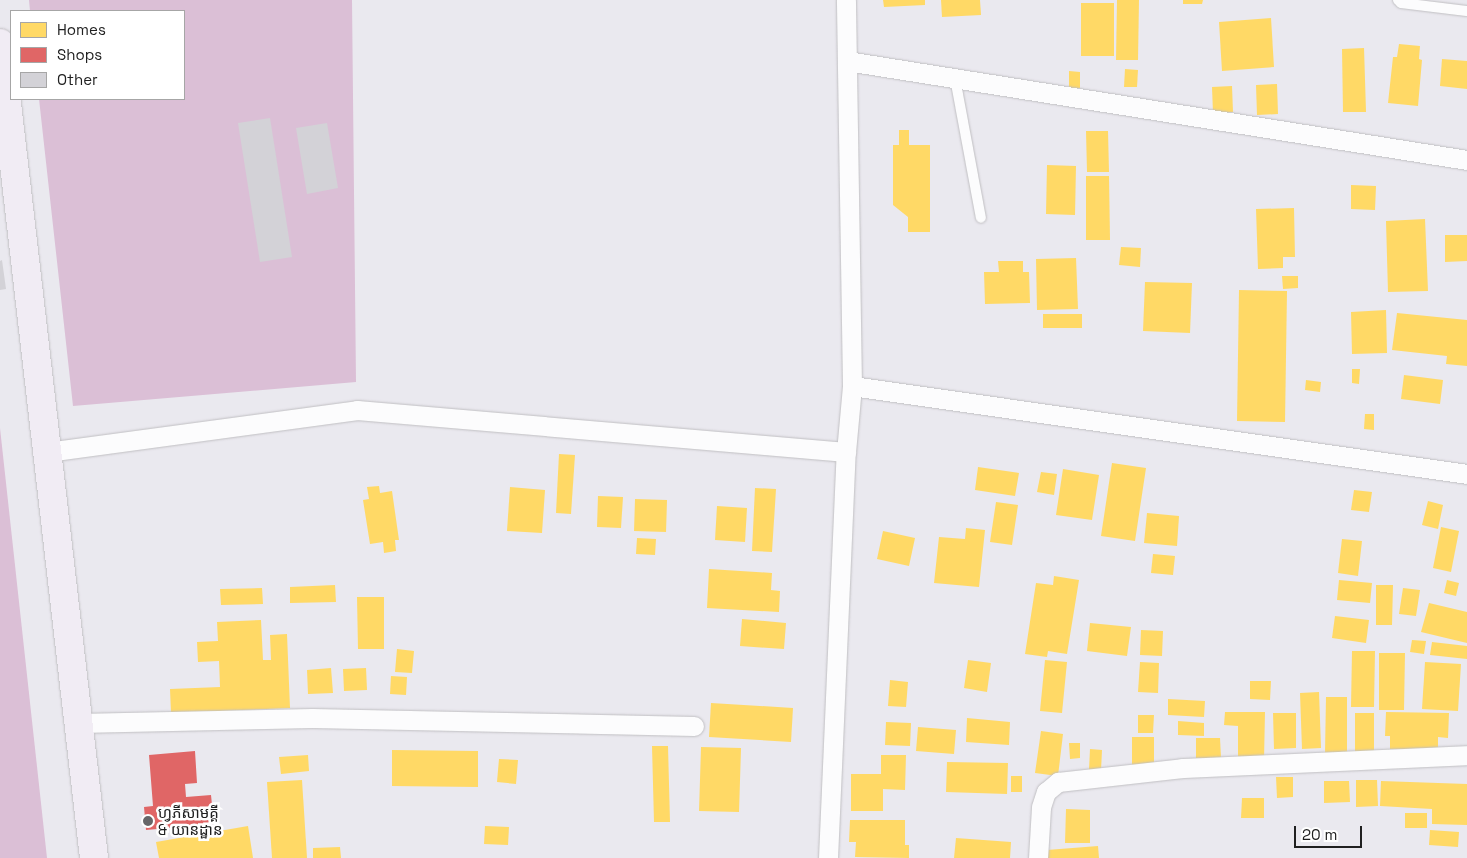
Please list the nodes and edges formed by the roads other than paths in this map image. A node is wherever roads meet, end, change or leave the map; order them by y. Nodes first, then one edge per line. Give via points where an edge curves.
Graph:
1 (846, 0) edge
2 (1398, 0) edge
3 (1467, 11) edge
4 (0, 43) edge
5 (847, 61) junction
6 (955, 78) junction
7 (1467, 160) edge
8 (982, 218) dead end
9 (852, 386) junction
10 (47, 452) junction
11 (846, 452) junction
12 (1467, 474) edge
13 (78, 724) junction
14 (694, 726) dead end
15 (1467, 755) edge
16 (94, 858) edge
17 (828, 858) edge
18 (1038, 858) edge

1 - 5 street
2 - 3 lane
4 - 10 main road
5 - 6 street
5 - 9 street
6 - 7 street
6 - 8 lane
9 - 11 street
9 - 12 street
10 - 11 street via 357,410
10 - 13 main road
11 - 17 street
13 - 14 street via 312,718
13 - 16 main road
15 - 18 street via 1182,768 1058,782 1046,792 1041,807

